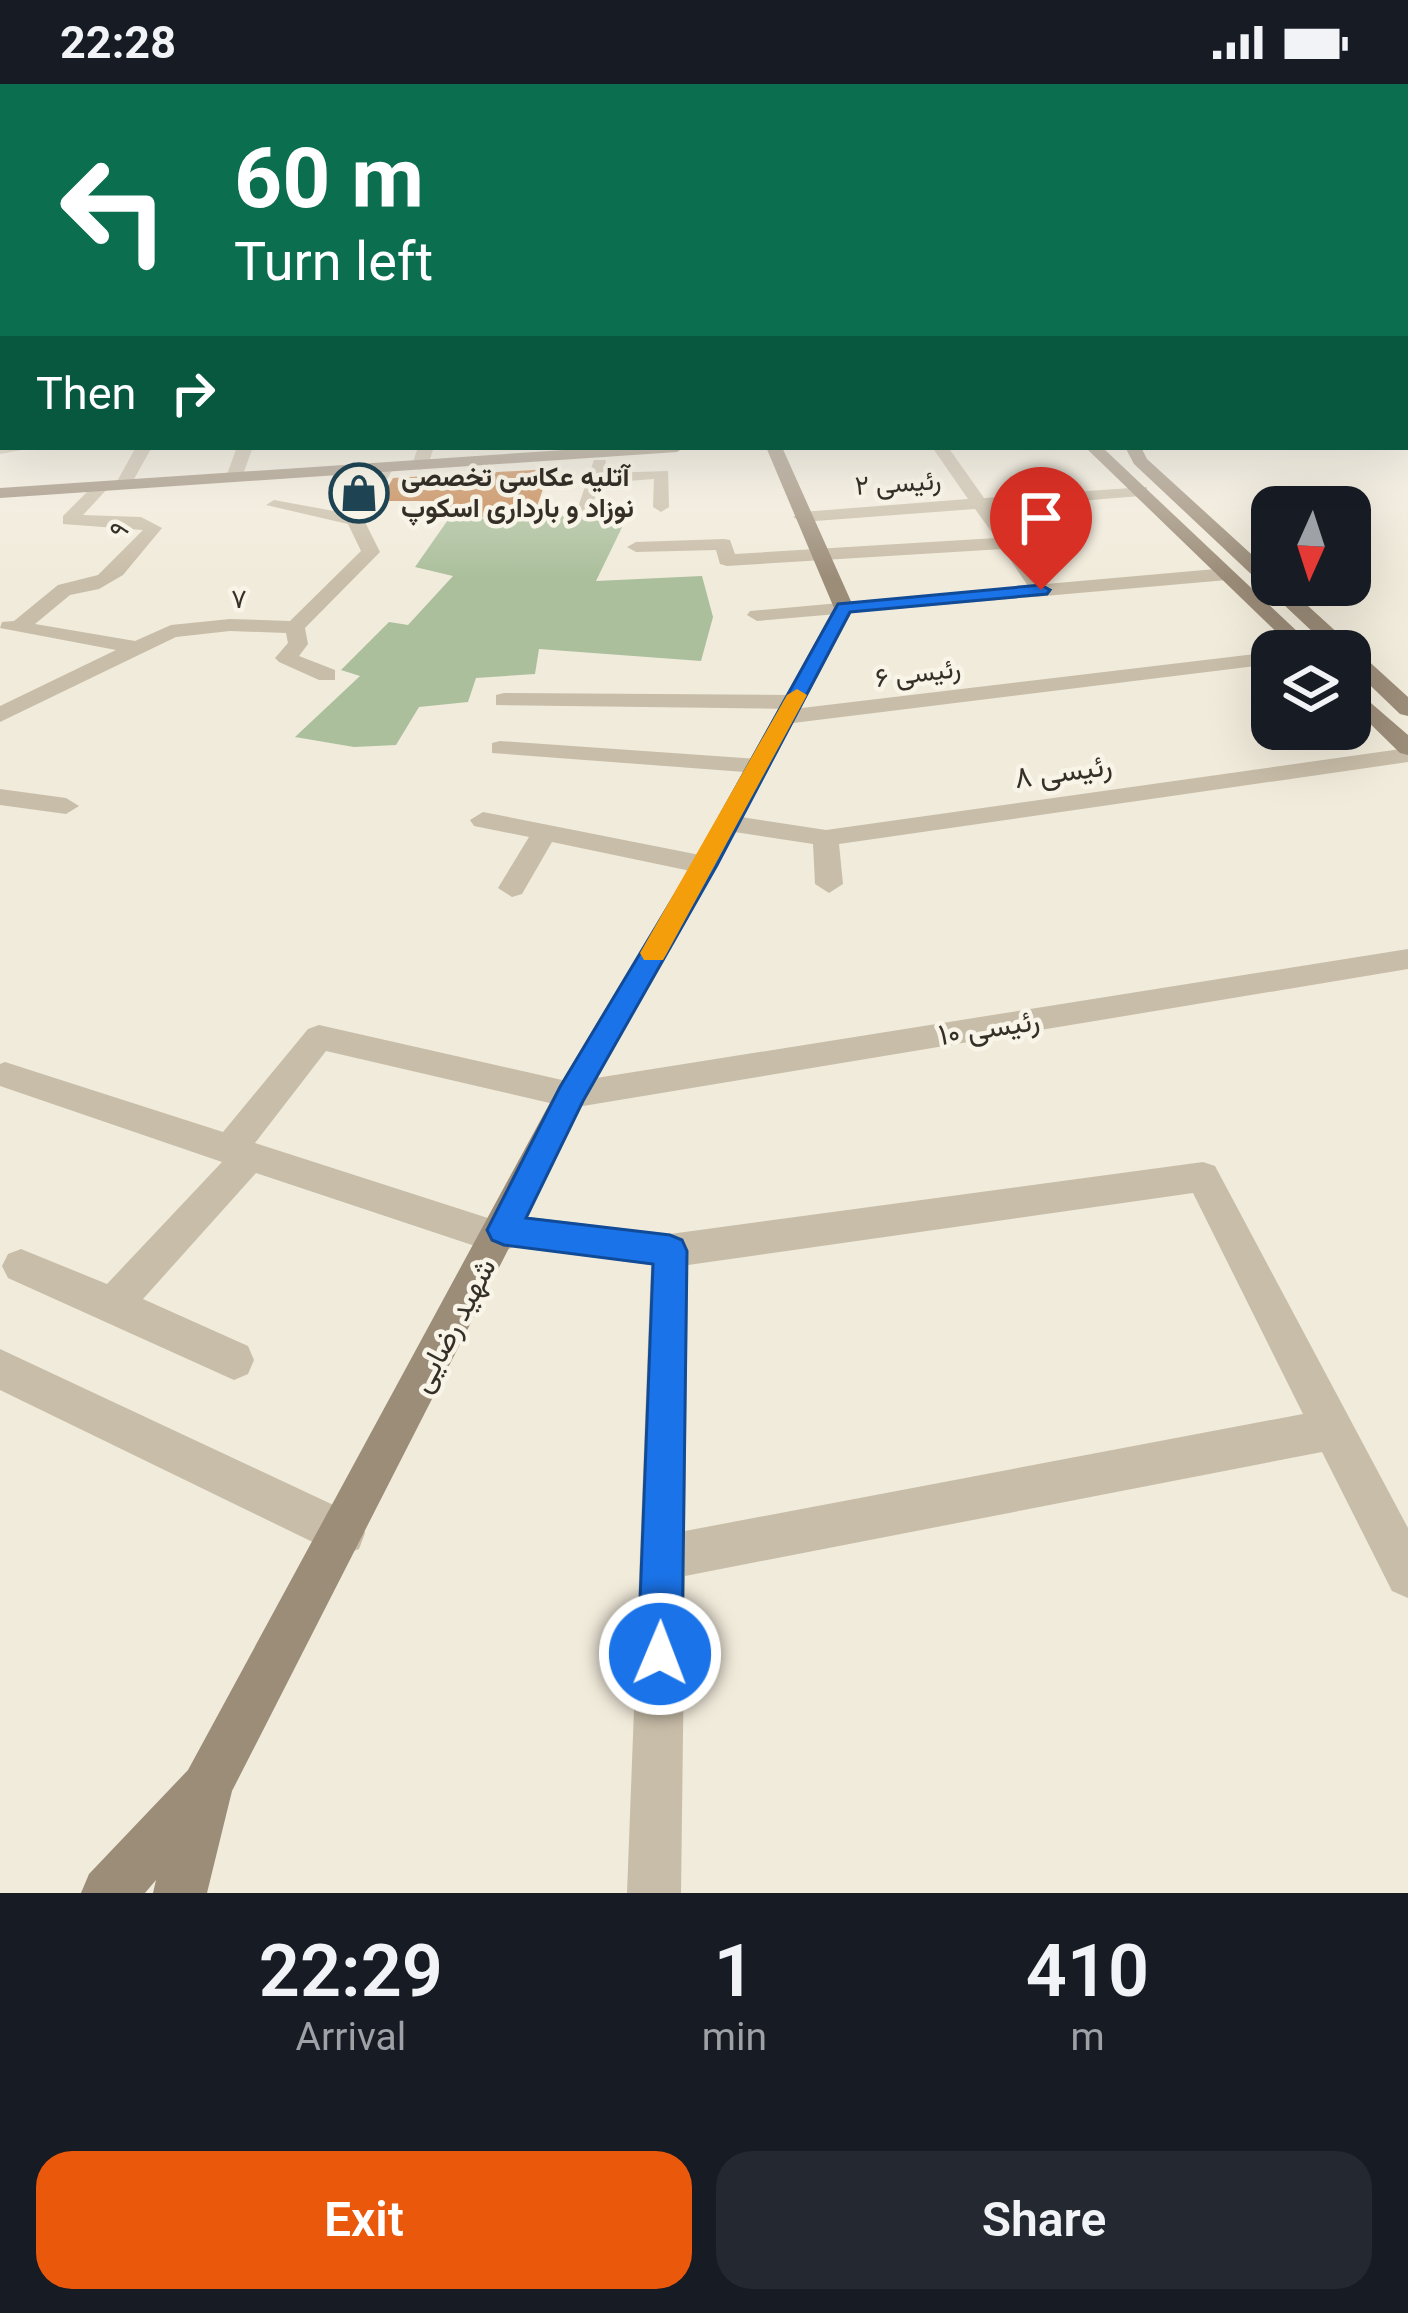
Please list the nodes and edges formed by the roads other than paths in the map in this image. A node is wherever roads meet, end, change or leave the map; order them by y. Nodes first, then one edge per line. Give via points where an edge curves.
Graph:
1 (142, 450) edge
2 (244, 450) edge
3 (633, 450) edge
4 (775, 450) edge
5 (942, 450) edge
6 (1096, 450) edge
7 (1134, 450) edge
8 (551, 451) edge
9 (604, 452) junction
10 (423, 456) edge
11 (386, 467) junction
12 (234, 477) junction
13 (595, 478) junction
14 (123, 485) junction
15 (102, 487) junction
16 (1141, 491) junction
17 (0, 494) edge
18 (979, 504) junction
19 (274, 505) dead end
20 (662, 507) dead end
21 (580, 515) dead end
22 (802, 518) junction
23 (355, 520) junction
24 (1007, 543) junction
25 (636, 547) dead end
26 (821, 555) junction
27 (1251, 564) edge
28 (1227, 574) junction
29 (1041, 590) junction
30 (1297, 606) edge
31 (844, 608) junction
32 (757, 615) dead end
33 (9, 626) edge
34 (295, 627) junction
35 (1286, 630) edge
36 (1323, 630) edge
37 (134, 647) junction
38 (1251, 660) edge
39 (1371, 674) edge
40 (327, 675) dead end
41 (505, 700) dead end
42 (789, 709) junction
43 (1408, 709) edge
44 (1371, 713) edge
45 (0, 715) edge
46 (500, 748) dead end
47 (1408, 751) edge
48 (758, 766) junction
49 (0, 797) edge
50 (66, 806) dead end
51 (483, 820) dead end
52 (728, 823) junction
53 (545, 833) junction
54 (826, 838) junction
55 (705, 865) junction
56 (829, 884) dead end
57 (512, 888) dead end
58 (1408, 959) edge
59 (5, 1076) dead end
60 (571, 1095) junction
61 (239, 1153) junction
62 (501, 1234) junction
63 (670, 1251) junction
64 (21, 1266) dead end
65 (113, 1305) junction
66 (234, 1360) dead end
67 (0, 1369) edge
68 (1334, 1429) junction
69 (343, 1533) junction
70 (662, 1558) junction
71 (1408, 1576) edge
72 (208, 1784) junction
73 (108, 1893) edge
74 (180, 1893) edge
75 (654, 1893) edge

1 - 14 street
2 - 12 street
3 - 9 main road
4 - 22 main road
5 - 18 street
6 - 16 main road
7 - 27 main road
8 - 9 main road
8 - 10 main road
9 - 13 street
10 - 11 main road
11 - 12 main road
11 - 23 street
12 - 14 main road
13 - 20 street via 662,474
13 - 21 street
14 - 15 main road
15 - 17 main road
15 - 33 street, ۹ via 69,520 153,528 130,562 81,591 65,589
16 - 18 street, رئیسی ۲
16 - 28 main road
18 - 22 street, رئیسی ۲
18 - 24 street
19 - 23 street
22 - 26 main road
23 - 34 street via 371,552
24 - 26 street
24 - 29 street
25 - 26 street via 724,544 727,560
26 - 31 main road
28 - 29 street
28 - 35 main road
29 - 31 street
30 - 36 main road
31 - 32 street
31 - 42 main road, شهید رضایی
33 - 37 street
34 - 37 street, ۷ via 171,631
34 - 40 street via 298,644 286,658
37 - 45 street, ۷
38 - 42 street, رئیسی ۶
39 - 43 main road
41 - 42 street, رئیسی ۶
42 - 48 main road, شهید رضایی
44 - 47 main road
46 - 48 street
47 - 54 street, رئیسی ۸
48 - 52 main road, شهید رضایی
49 - 50 street
51 - 53 street
52 - 54 street, رئیسی ۸
52 - 55 main road, شهید رضایی
53 - 55 street
53 - 57 street
54 - 56 street
55 - 60 main road, شهید رضایی
58 - 60 street, رئیسی ۱۰
59 - 61 street
60 - 61 street via 319,1036
60 - 62 main road, شهید رضایی
61 - 62 street
61 - 65 street
62 - 63 street
62 - 69 main road, شهید رضایی
63 - 68 street via 1203,1177
63 - 70 street
64 - 65 street
65 - 66 street
67 - 69 street
68 - 70 street
68 - 71 street
69 - 72 main road, شهید رضایی
70 - 75 street
72 - 73 main road
72 - 74 main road, شهید رضایی

